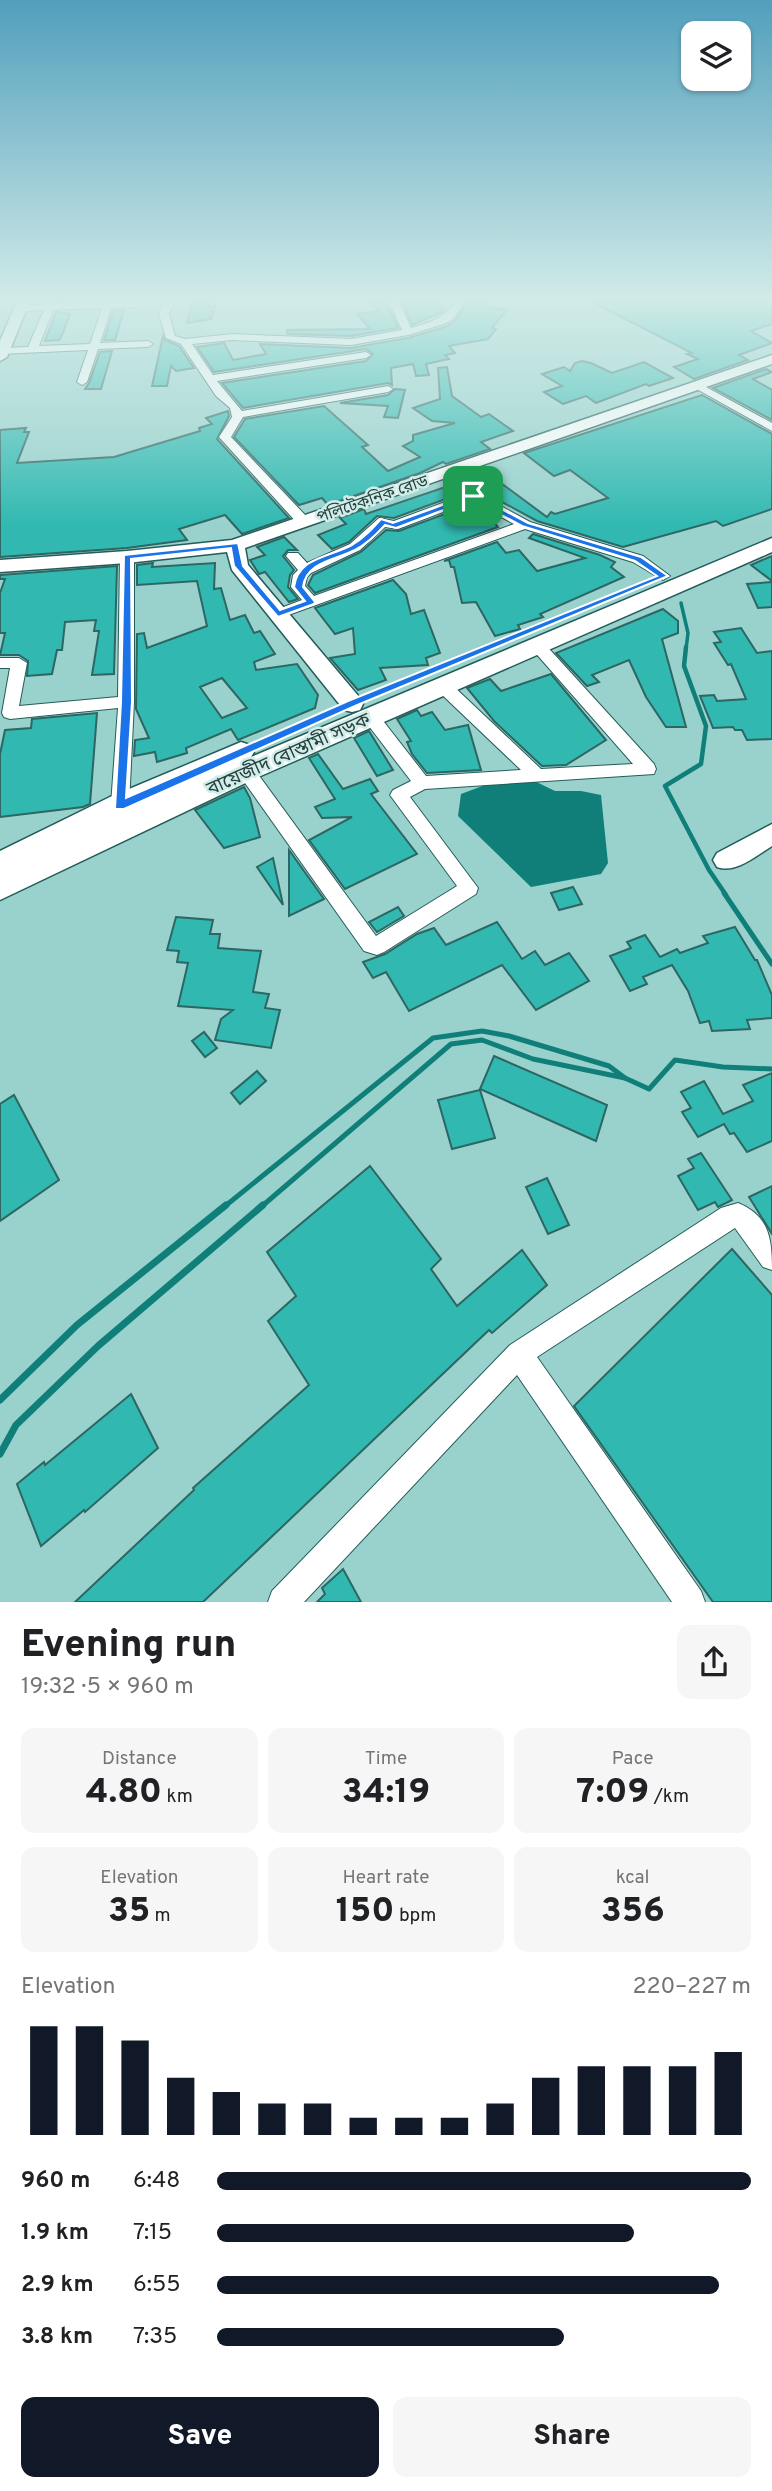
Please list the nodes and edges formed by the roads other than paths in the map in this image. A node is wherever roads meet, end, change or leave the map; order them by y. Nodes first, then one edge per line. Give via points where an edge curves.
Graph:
1 (84, 376) edge
2 (207, 376) edge
3 (230, 376) edge
4 (724, 376) edge
5 (209, 379) junction
6 (82, 382) dead end
7 (698, 385) junction
8 (388, 389) dead end
9 (237, 415) junction
10 (772, 428) edge
11 (445, 473) junction
12 (473, 496) junction
13 (303, 522) junction
14 (525, 525) junction
15 (772, 530) edge
16 (772, 544) edge
17 (235, 545) junction
18 (293, 556) dead end
19 (127, 557) junction
20 (0, 566) edge
21 (306, 570) junction
22 (663, 576) junction
23 (311, 602) junction
24 (278, 614) junction
25 (537, 645) junction
26 (0, 663) edge
27 (443, 686) junction
28 (126, 702) junction
29 (361, 710) junction
30 (246, 771) junction
31 (535, 774) junction
32 (422, 783) junction
33 (120, 805) junction
34 (772, 834) edge
35 (726, 860) dead end
36 (0, 865) edge
37 (0, 887) edge
38 (772, 1258) edge
39 (519, 1354) junction
40 (283, 1602) edge
41 (690, 1602) edge

1 - 6 street
2 - 5 street
3 - 5 street
4 - 7 main road, পলিটেকনিক রোড
5 - 9 street
7 - 10 street
7 - 11 main road, পলিটেকনিক রোড
8 - 9 street
9 - 13 street via 225,437
11 - 12 street
11 - 13 main road, পলিটেকনিক রোড
12 - 14 street
12 - 21 street via 393,526 384,521 367,539
13 - 17 main road, পলিটেকনিক রোড
14 - 22 street via 638,559
14 - 23 street
15 - 22 main road, বায়েজীদ বোস্তামী সড়ক
16 - 25 main road, বায়েজীদ বোস্তামী সড়ক
17 - 19 main road, পলিটেকনিক রোড
17 - 24 main road via 239,566
18 - 21 street
19 - 20 main road, পলিটেকনিক রোড
19 - 28 street
21 - 23 street via 298,587
22 - 29 main road, বায়েজীদ বোস্তামী সড়ক
23 - 24 street
24 - 29 main road
25 - 27 main road, বায়েজীদ বোস্তামী সড়ক
25 - 31 street via 648,769
26 - 28 street via 19,663 10,713
27 - 29 main road, বায়েজীদ বোস্তামী সড়ক
27 - 31 street
28 - 33 street
29 - 30 main road, বায়েজীদ বোস্তামী সড়ক
29 - 32 street
29 - 33 main road, বায়েজীদ বোস্তামী সড়ক
30 - 32 street via 374,946 469,890 399,795
30 - 37 main road, বায়েজীদ বোস্তামী সড়ক
31 - 32 street
33 - 36 main road, বায়েজীদ বোস্তামী সড়ক
34 - 35 main road
38 - 39 street via 745,1219 730,1217
39 - 40 street
39 - 41 street

